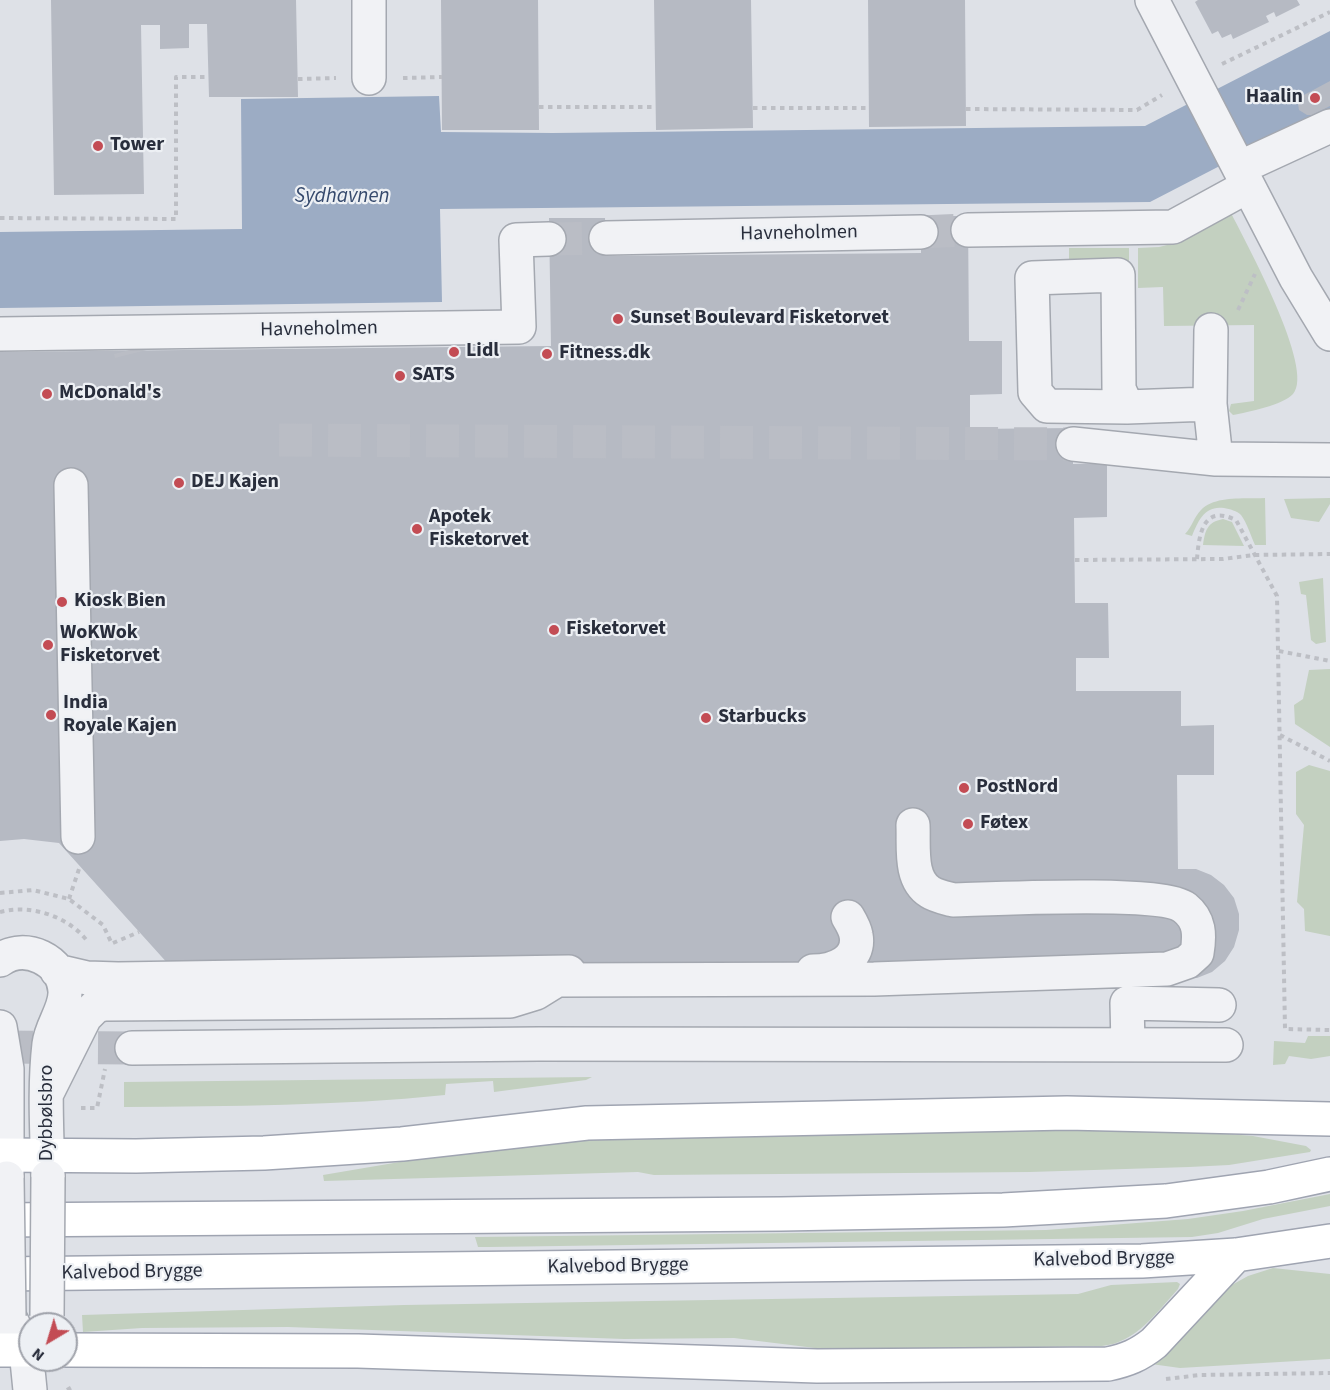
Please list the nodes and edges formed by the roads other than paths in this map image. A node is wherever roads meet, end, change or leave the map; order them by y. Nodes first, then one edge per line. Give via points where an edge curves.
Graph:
1 (369, 0) edge
2 (1152, 0) edge
3 (369, 78) dead end
4 (1330, 126) edge
5 (1241, 172) junction
6 (968, 230) tunnel mouth
7 (921, 232) tunnel mouth
8 (606, 238) tunnel mouth
9 (549, 239) tunnel mouth
10 (1211, 330) road end
11 (0, 334) edge
12 (1330, 334) edge
13 (1210, 404) junction
14 (1127, 407) junction
15 (1073, 444) tunnel mouth
16 (1216, 459) junction
17 (1330, 460) edge
18 (71, 486) dead end
19 (913, 825) dead end
20 (79, 852) road end
21 (848, 917) dead end
22 (0, 960) edge
23 (57, 971) junction
24 (219, 1003) junction
25 (1219, 1005) dead end
26 (0, 1027) edge
27 (539, 1044) junction
28 (1128, 1045) junction
29 (1226, 1045) dead end
30 (132, 1048) tunnel mouth
31 (47, 1093) junction
32 (1330, 1119) edge
33 (5, 1163) edge
34 (48, 1166) junction
35 (1330, 1174) edge
36 (0, 1220) edge
37 (1330, 1241) edge
38 (1236, 1255) junction
39 (0, 1274) edge
40 (32, 1312) edge
41 (18, 1326) edge
42 (78, 1350) edge
43 (30, 1372) edge
44 (30, 1390) edge

1 - 3 street
2 - 5 street
4 - 5 street
5 - 6 street via 1173,227
5 - 12 street
7 - 8 street, Havneholmen
9 - 11 street, Havneholmen via 516,240 519,327 130,341
10 - 13 street
13 - 14 street
13 - 16 street
14 - 14 street via 1047,406 1035,392 1032,278 1118,275 1119,389
15 - 16 street
16 - 17 street
18 - 20 street
19 - 24 street via 918,882 931,893 953,900 1127,897 1164,901 1183,906 1195,918 1200,934 1197,953 1187,962 1167,969 874,979 557,980 536,993 510,1001
21 - 23 street via 856,946 839,967 823,971 104,979
22 - 23 street via 15,952 33,953
23 - 31 street, Dybbølsbro via 65,992 49,1042
24 - 27 street via 219,1014 231,1023 518,1024 531,1029
24 - 31 street via 96,1006 85,1017
25 - 28 street via 1127,1004
26 - 33 street, Dybbølsbro via 7,1069
27 - 28 street
27 - 30 street
28 - 29 street
31 - 34 street, Dybbølsbro
32 - 34 main road via 1067,1113 587,1123 402,1144 264,1154 136,1156
33 - 34 main road
33 - 41 street, Dybbølsbro, bridge via 9,1316
34 - 40 street, Dybbølsbro, bridge
35 - 36 main road via 1230,1193 1143,1203 1003,1210
37 - 38 main road, Kalvebod Brygge
38 - 39 main road, Kalvebod Brygge via 1143,1261
38 - 42 main road via 1140,1355 1108,1364 817,1366 358,1351
43 - 44 street, Dybbølsbro

